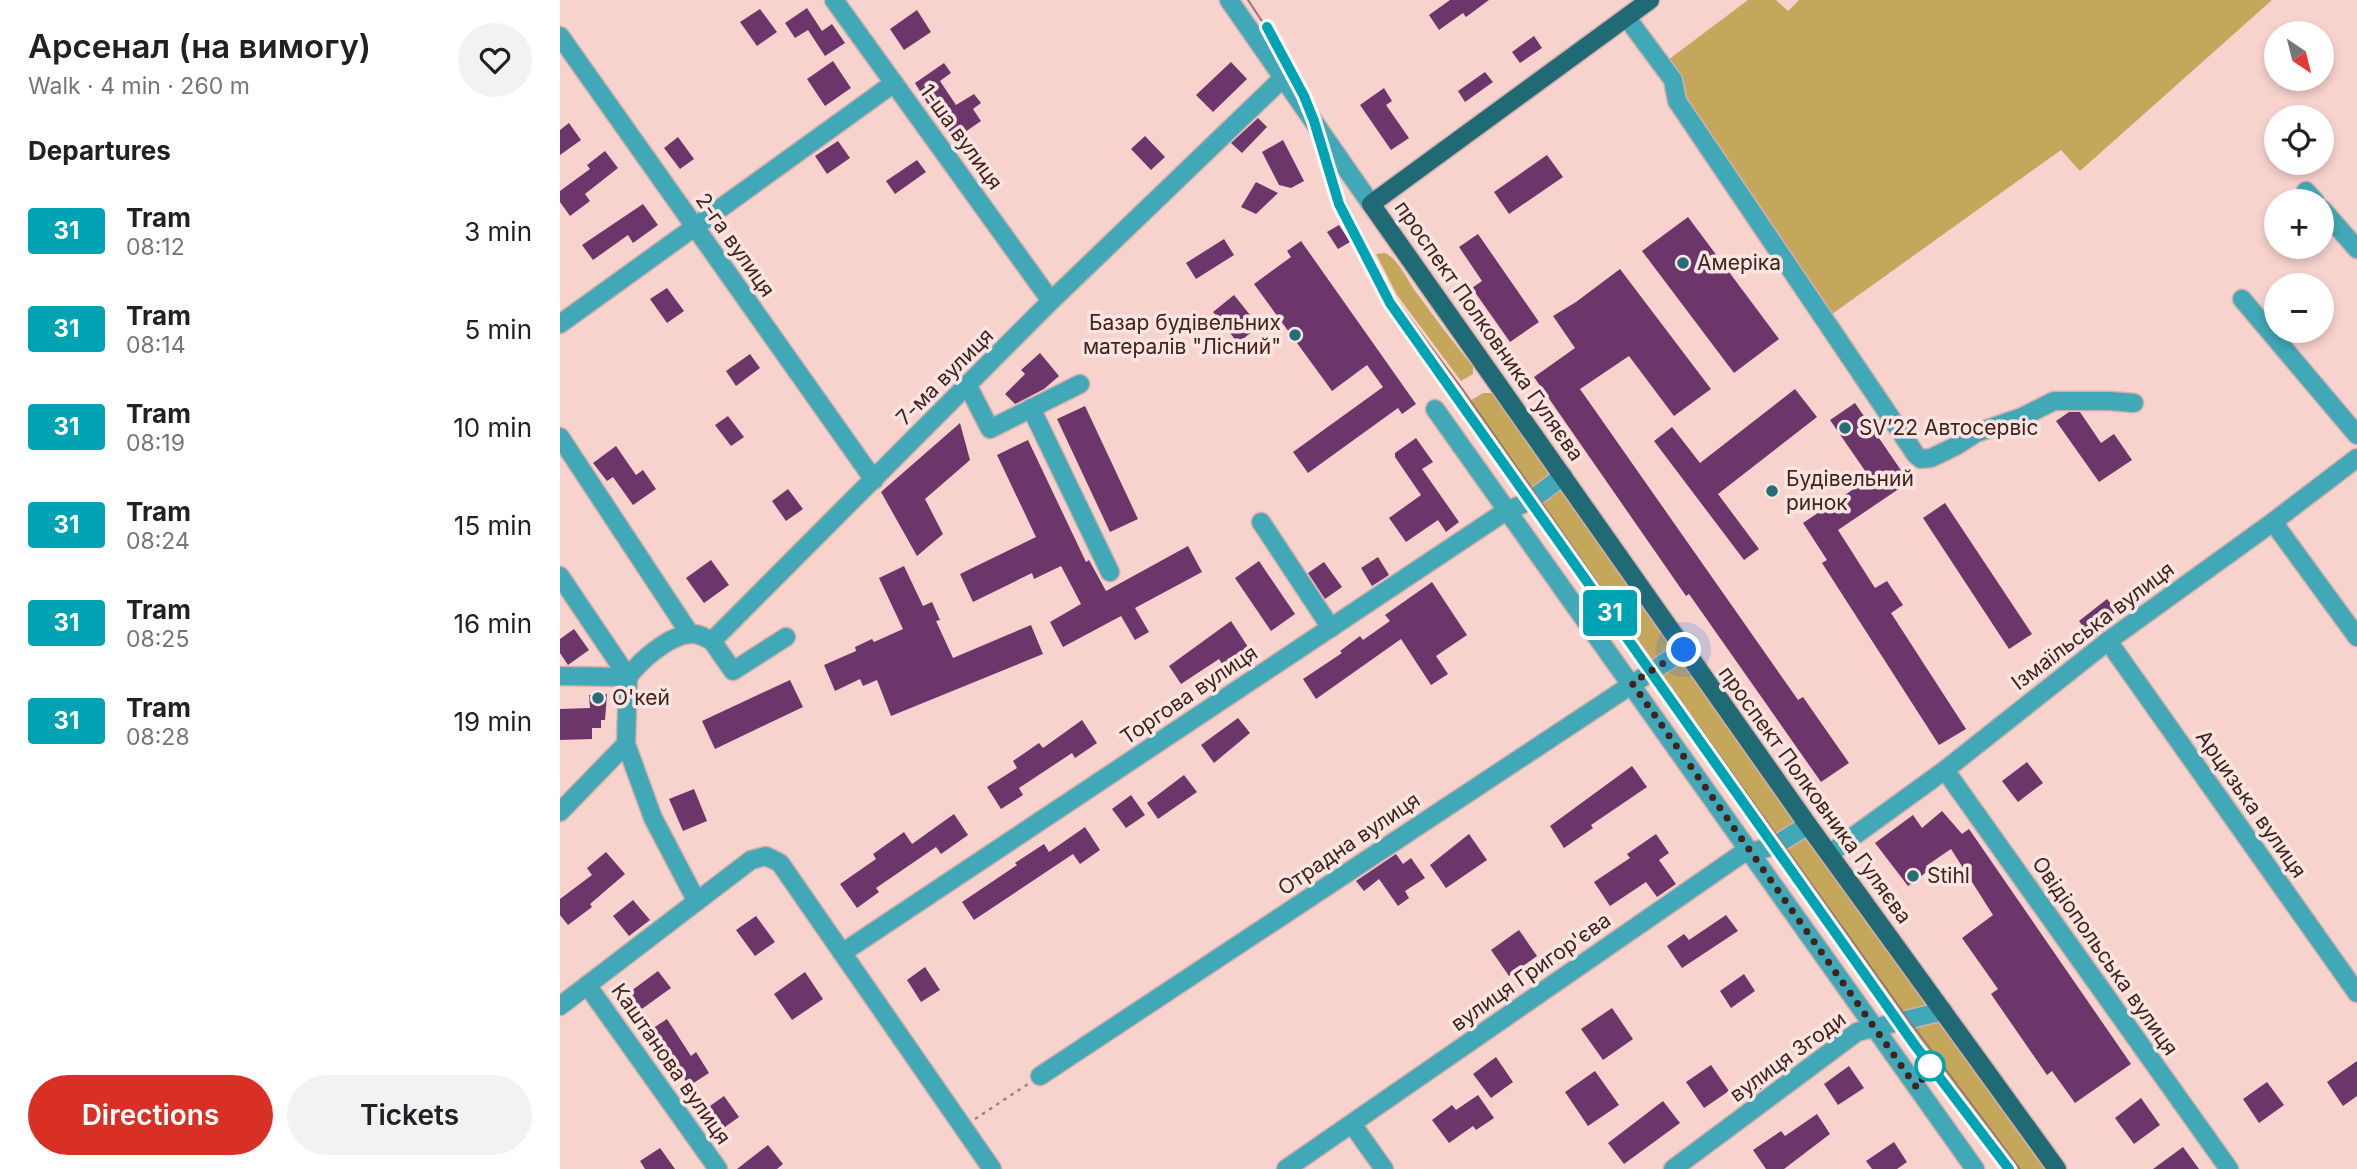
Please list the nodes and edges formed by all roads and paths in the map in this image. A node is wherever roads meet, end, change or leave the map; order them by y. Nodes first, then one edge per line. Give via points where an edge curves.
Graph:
1 (834, 0) edge
2 (1229, 0) edge
3 (1650, 0) edge
4 (1627, 18) junction
5 (560, 36) edge
6 (1284, 77) junction
7 (894, 83) junction
8 (1371, 204) junction
9 (2334, 223) edge
10 (695, 228) junction
11 (2357, 249) edge
12 (2242, 299) dead end
13 (1051, 301) junction
14 (560, 324) edge
15 (1080, 384) dead end
16 (968, 386) junction
17 (2134, 403) dead end
18 (1031, 408) junction
19 (1435, 408) dead end
20 (2357, 435) edge
21 (560, 437) edge
22 (2357, 458) edge
23 (1563, 477) junction
24 (874, 480) junction
25 (1506, 511) junction
26 (1261, 522) dead end
27 (2273, 522) junction
28 (1110, 572) dead end
29 (560, 576) edge
30 (1331, 628) junction
31 (690, 634) junction
32 (786, 637) dead end
33 (2357, 637) edge
34 (712, 641) junction
35 (2108, 641) junction
36 (1684, 650) junction
37 (560, 676) edge
38 (628, 677) junction
39 (1632, 683) junction
40 (626, 744) junction
41 (1945, 770) junction
42 (560, 812) edge
43 (1808, 825) junction
44 (1750, 852) junction
45 (1829, 854) junction
46 (696, 900) junction
47 (842, 953) junction
48 (587, 985) junction
49 (2357, 993) edge
50 (560, 1006) edge
51 (1943, 1011) junction
52 (1874, 1027) junction
53 (1040, 1076) joint
54 (1352, 1124) junction
55 (963, 1127) junction
56 (718, 1169) edge
57 (992, 1169) edge
58 (1286, 1169) edge
59 (1384, 1169) edge
60 (1673, 1169) edge
61 (1975, 1169) edge
62 (2056, 1169) edge
63 (2229, 1169) edge

1 - 7 street, 1-ша вулиця
2 - 6 street
3 - 4 main road
4 - 8 main road
4 - 17 street via 1673,80 1677,102 1921,459 2054,401
5 - 10 street, 2-га вулиця
6 - 8 street
6 - 13 street, 7-ма вулиця
7 - 10 street
7 - 13 street, 1-ша вулиця
8 - 23 main road, проспект Полковника Гуляєва
9 - 11 street
10 - 14 street
10 - 24 street, 2-га вулиця
12 - 20 street
13 - 16 street, 7-ма вулиця
15 - 18 street
16 - 18 street via 989,429
16 - 24 street, 7-ма вулиця
18 - 28 street
19 - 25 street
21 - 31 street
22 - 27 street, Ізмаїльська вулиця
23 - 25 street, Торгова вулиця via 1530,501
23 - 36 main road, проспект Полковника Гуляєва
24 - 34 street, 7-ма вулиця
25 - 30 street, Торгова вулиця
25 - 39 street
26 - 30 street
27 - 33 street
27 - 35 street, Ізмаїльська вулиця
29 - 38 street
30 - 47 street, Торгова вулиця
31 - 34 street
31 - 38 street via 654,651
32 - 34 street via 733,671
35 - 41 street, Ізмаїльська вулиця
35 - 49 street, Арцизька вулиця
36 - 39 street, Отрадна вулиця
36 - 43 main road, проспект Полковника Гуляєва
37 - 38 street
38 - 40 street
39 - 44 street
39 - 53 street, Отрадна вулиця
40 - 42 street
40 - 46 street via 653,818
41 - 45 street, Ізмаїльська вулиця
41 - 63 street, Овідіопольська вулиця
43 - 44 street, вулиця Григор'єва via 1774,846
43 - 45 main road, проспект Полковника Гуляєва
44 - 52 street
44 - 54 street, вулиця Григор'єва
45 - 51 main road, проспект Полковника Гуляєва
46 - 47 street via 751,860 766,856 780,863
46 - 48 street
47 - 55 street
48 - 50 street
48 - 56 street, Каштанова вулиця
51 - 52 street, вулиця Згоди
51 - 62 main road, проспект Полковника Гуляєва
52 - 60 street, вулиця Згоди via 1857,1032
52 - 61 street
53 - 55 path
54 - 58 street, вулиця Григор'єва
54 - 59 street
55 - 57 street

